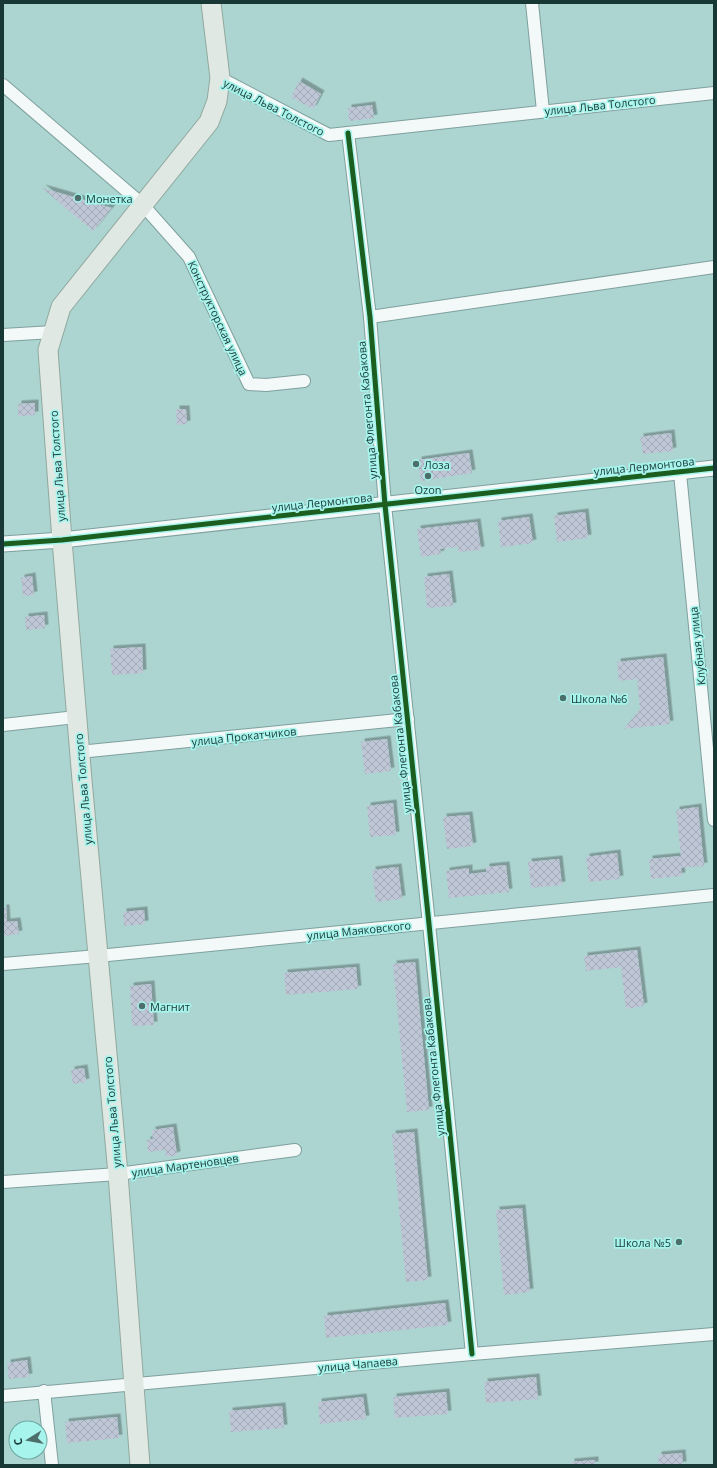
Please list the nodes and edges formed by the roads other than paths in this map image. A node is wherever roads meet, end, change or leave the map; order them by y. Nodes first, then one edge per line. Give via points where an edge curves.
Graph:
1 (211, 3) edge
2 (532, 3) edge
3 (220, 78) junction
4 (3, 85) edge
5 (714, 93) edge
6 (543, 111) junction
7 (348, 133) junction
8 (142, 204) junction
9 (714, 267) edge
10 (370, 317) junction
11 (53, 332) junction
12 (3, 335) edge
13 (304, 381) dead end
14 (714, 468) edge
15 (680, 473) junction
16 (385, 505) junction
17 (62, 540) junction
18 (3, 544) edge
19 (76, 717) junction
20 (408, 719) junction
21 (3, 725) edge
22 (79, 752) junction
23 (714, 820) edge
24 (714, 895) edge
25 (429, 924) junction
26 (98, 956) junction
27 (3, 964) edge
28 (295, 1150) dead end
29 (118, 1174) junction
30 (3, 1182) edge
31 (714, 1334) edge
32 (472, 1354) junction
33 (133, 1384) junction
34 (44, 1391) junction
35 (3, 1396) edge
36 (52, 1465) edge
37 (140, 1465) edge

1 - 3 main road
2 - 6 street
3 - 7 street, улица Льва Толстого via 329,135
3 - 8 main road, улица Льва Толстого via 217,101 209,122
4 - 8 street, Конструкторская улица
5 - 6 street, улица Льва Толстого
6 - 7 street, улица Льва Толстого
7 - 10 street, улица Флегонта Кабакова
8 - 11 main road, улица Льва Толстого via 61,307
8 - 13 street, Конструкторская улица via 189,257 249,384
9 - 10 street
10 - 16 street, улица Флегонта Кабакова
11 - 12 street
11 - 17 main road, улица Льва Толстого via 48,350
14 - 15 street, улица Лермонтова
15 - 16 street, улица Лермонтова
15 - 23 street, Клубная улица
16 - 17 street, улица Лермонтова
16 - 20 street, улица Флегонта Кабакова
17 - 18 street, улица Лермонтова
17 - 19 main road, улица Льва Толстого
19 - 21 street
19 - 22 main road, улица Льва Толстого
20 - 22 street, улица Прокатчиков
20 - 25 street, улица Флегонта Кабакова
22 - 26 main road, улица Льва Толстого
24 - 25 street, улица Маяковского
25 - 26 street, улица Маяковского
25 - 32 street, улица Флегонта Кабакова
26 - 27 street, улица Маяковского
26 - 29 main road, улица Льва Толстого
28 - 29 street, улица Мартеновцев
29 - 30 street, улица Мартеновцев
29 - 33 main road, улица Льва Толстого
31 - 32 street, улица Чапаева
32 - 33 street, улица Чапаева
33 - 34 street, улица Чапаева
33 - 37 main road, улица Льва Толстого
34 - 35 street, улица Чапаева
34 - 36 street

